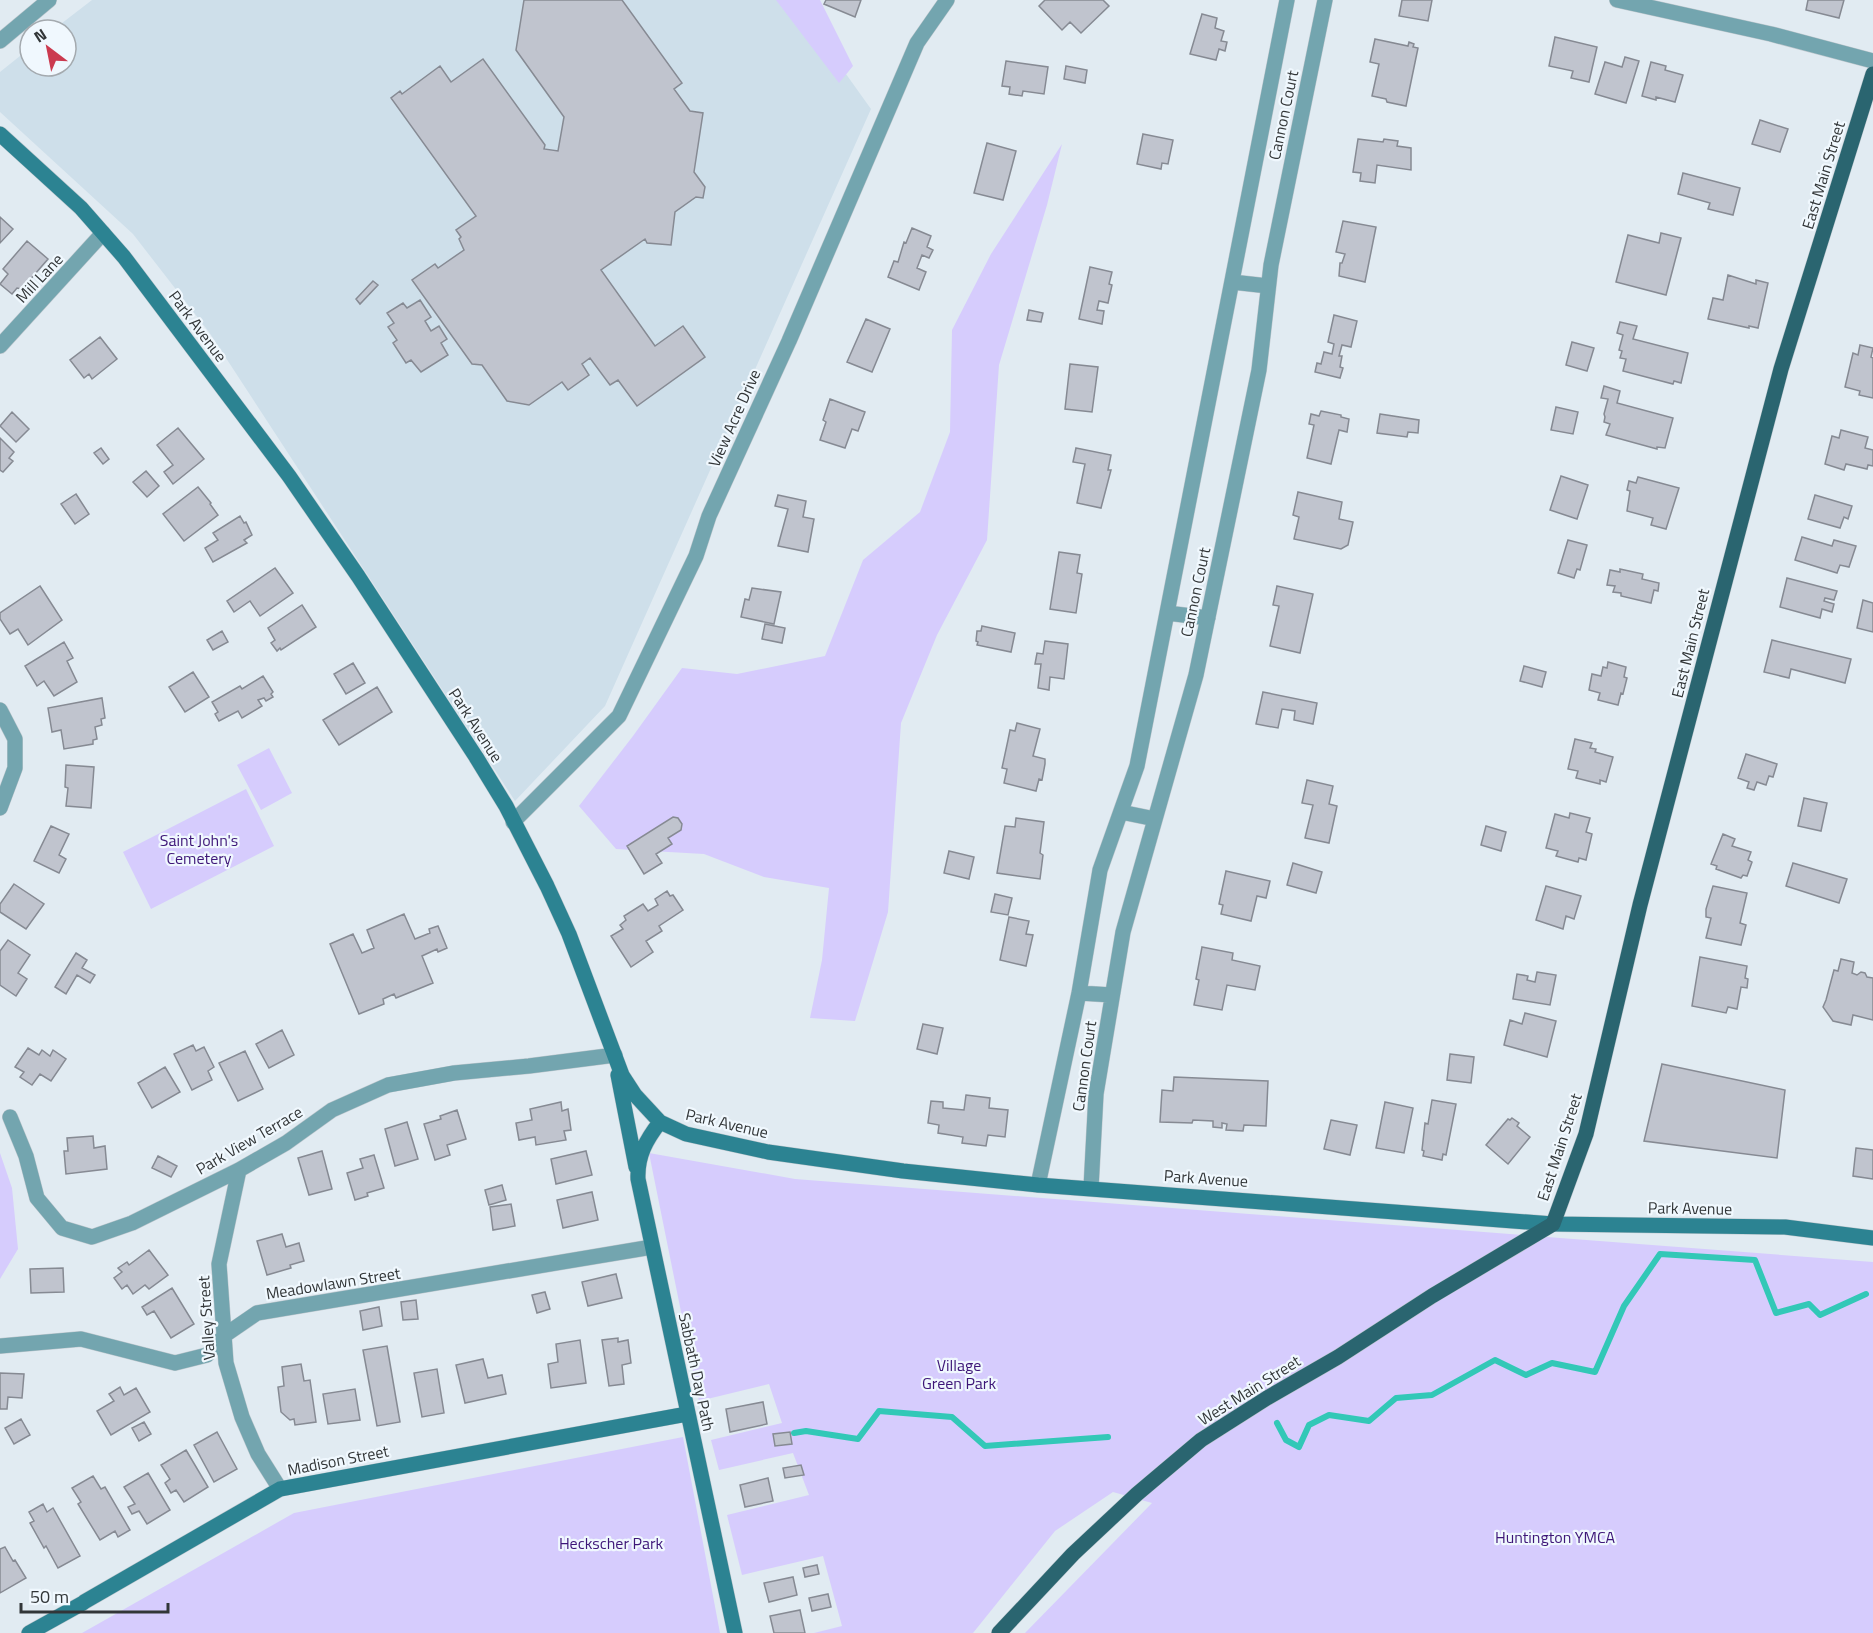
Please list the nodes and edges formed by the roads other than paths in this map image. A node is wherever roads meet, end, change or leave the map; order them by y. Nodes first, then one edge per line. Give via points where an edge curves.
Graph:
1 (49, 0) edge
2 (947, 0) edge
3 (1287, 0) edge
4 (1325, 0) edge
5 (1617, 0) edge
6 (0, 41) edge
7 (1873, 61) edge
8 (1873, 74) edge
9 (0, 134) edge
10 (103, 233) junction
11 (1232, 282) junction
12 (1268, 286) junction
13 (0, 346) edge
14 (1167, 613) junction
15 (1208, 618) junction
16 (0, 710) edge
17 (0, 808) edge
18 (1121, 812) junction
19 (1155, 819) junction
20 (513, 822) junction
21 (1079, 993) junction
22 (1112, 995) junction
23 (615, 1055) junction
24 (10, 1118) dead end
25 (660, 1122) junction
26 (239, 1170) junction
27 (638, 1179) junction
28 (1038, 1185) junction
29 (1091, 1188) junction
30 (1553, 1224) junction
31 (1873, 1238) edge
32 (652, 1247) junction
33 (225, 1335) junction
34 (0, 1346) edge
35 (687, 1414) junction
36 (280, 1489) junction
37 (29, 1633) edge
38 (735, 1633) edge
39 (999, 1633) edge

1 - 6 street
2 - 20 street, View Acre Drive via 917,43 709,516 696,556 619,716
3 - 11 street, Cannon Court
4 - 12 street, Cannon Court
5 - 7 street
8 - 30 main road, East Main Street via 1781,369 1640,905 1586,1134
9 - 10 main road, Park Avenue via 58,185
10 - 13 street, Mill Lane
10 - 20 main road, Park Avenue via 312,508 476,757
11 - 12 street
11 - 14 street, Cannon Court
12 - 15 street, Cannon Court via 1259,370
14 - 15 street
14 - 18 street, Cannon Court via 1137,766
15 - 19 street, Cannon Court
16 - 17 street via 15,739 15,768
18 - 19 street
18 - 21 street, Cannon Court via 1100,870
19 - 22 street, Cannon Court via 1123,932
20 - 23 main road, Park Avenue via 569,934
21 - 22 street
21 - 28 street, Cannon Court
22 - 29 street, Cannon Court via 1096,1094
23 - 25 main road, Park Avenue via 635,1095
23 - 26 street, Park View Terrace via 454,1072 388,1085 332,1110
23 - 27 main road
24 - 26 street, Park View Terrace via 26,1156 37,1198 62,1228 92,1237 132,1223
25 - 27 main road, Sabbath Day Path via 642,1149
25 - 28 main road, Park Avenue via 705,1139 795,1156
26 - 33 street, Valley Street via 219,1264
27 - 32 main road, Sabbath Day Path
28 - 29 main road, Park Avenue
29 - 30 main road, Park Avenue
30 - 31 main road, Park Avenue via 1785,1227
30 - 39 main road, West Main Street via 1201,1440 1073,1554
32 - 33 street, Meadowlawn Street via 257,1313
32 - 35 main road, Sabbath Day Path
33 - 34 street, Meadowlawn Street via 207,1354 175,1364 81,1339
33 - 36 street, Valley Street via 226,1363 242,1417 258,1454
35 - 36 main road, Madison Street
35 - 38 main road, Sabbath Day Path
36 - 37 main road, Madison Street

